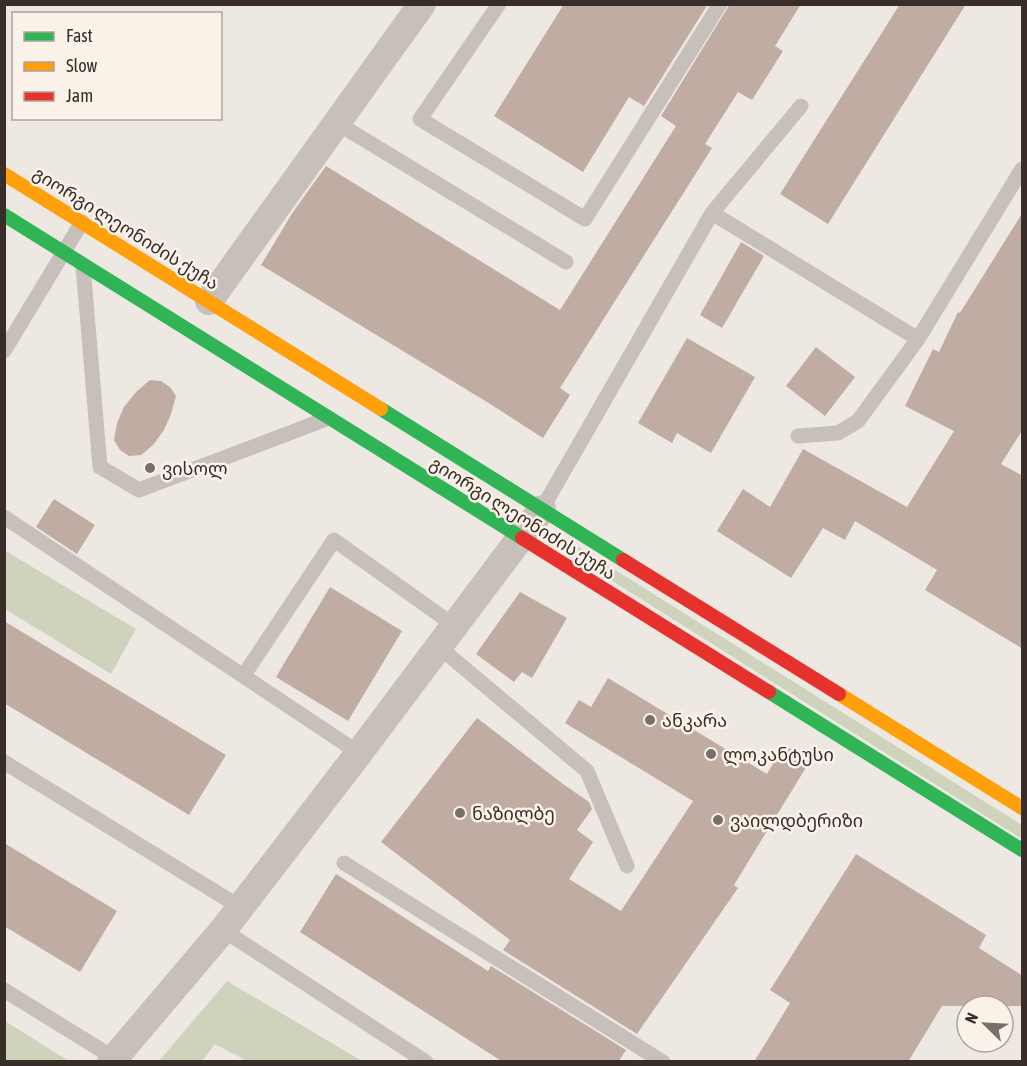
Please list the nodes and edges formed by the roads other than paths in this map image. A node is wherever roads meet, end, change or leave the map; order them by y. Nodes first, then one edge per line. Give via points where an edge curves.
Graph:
1 (422, 4) edge
2 (500, 4) edge
3 (720, 4) edge
4 (801, 106) dead end
5 (337, 123) junction
6 (1023, 169) edge
7 (4, 174) edge
8 (712, 213) junction
9 (4, 215) edge
10 (82, 222) junction
11 (64, 252) junction
12 (566, 262) dead end
13 (83, 264) junction
14 (209, 301) junction
15 (918, 339) junction
16 (7, 341) edge
17 (329, 418) junction
18 (798, 436) dead end
19 (542, 509) junction
20 (4, 517) edge
21 (521, 539) junction
22 (447, 636) junction
23 (244, 675) junction
24 (359, 753) junction
25 (4, 762) edge
26 (1023, 808) edge
27 (1023, 850) edge
28 (344, 863) dead end
29 (627, 866) dead end
30 (240, 907) junction
31 (223, 930) junction
32 (4, 990) edge
33 (113, 1060) edge
34 (426, 1062) edge
35 (663, 1062) edge

1 - 5 street
2 - 3 lane via 420,119 585,219
4 - 8 lane
5 - 12 lane
5 - 14 street
6 - 15 lane
7 - 10 main road, გიორგი ლეონიძის ქუჩა
8 - 15 lane
8 - 19 lane
9 - 11 main road, გიორგი ლეონიძის ქუჩა
10 - 11 lane
10 - 14 main road, გიორგი ლეონიძის ქუჩა
11 - 13 main road, გიორგი ლეონიძის ქუჩა
11 - 16 lane
13 - 17 main road, გიორგი ლეონიძის ქუჩა
13 - 17 lane via 100,467 139,490
14 - 19 main road, გიორგი ლეონიძის ქუჩა
15 - 18 lane via 858,421 838,433
17 - 21 main road, გიორგი ლეონიძის ქუჩა
19 - 21 street
19 - 26 main road, გიორგი ლეონიძის ქუჩა
20 - 23 lane
21 - 22 street
21 - 27 main road, გიორგი ლეონიძის ქუჩა
22 - 23 lane via 334,540
22 - 24 street
22 - 29 lane via 587,771
23 - 24 lane
24 - 30 street
25 - 30 lane
28 - 35 lane
30 - 31 street
31 - 33 street
31 - 34 lane
32 - 33 lane

